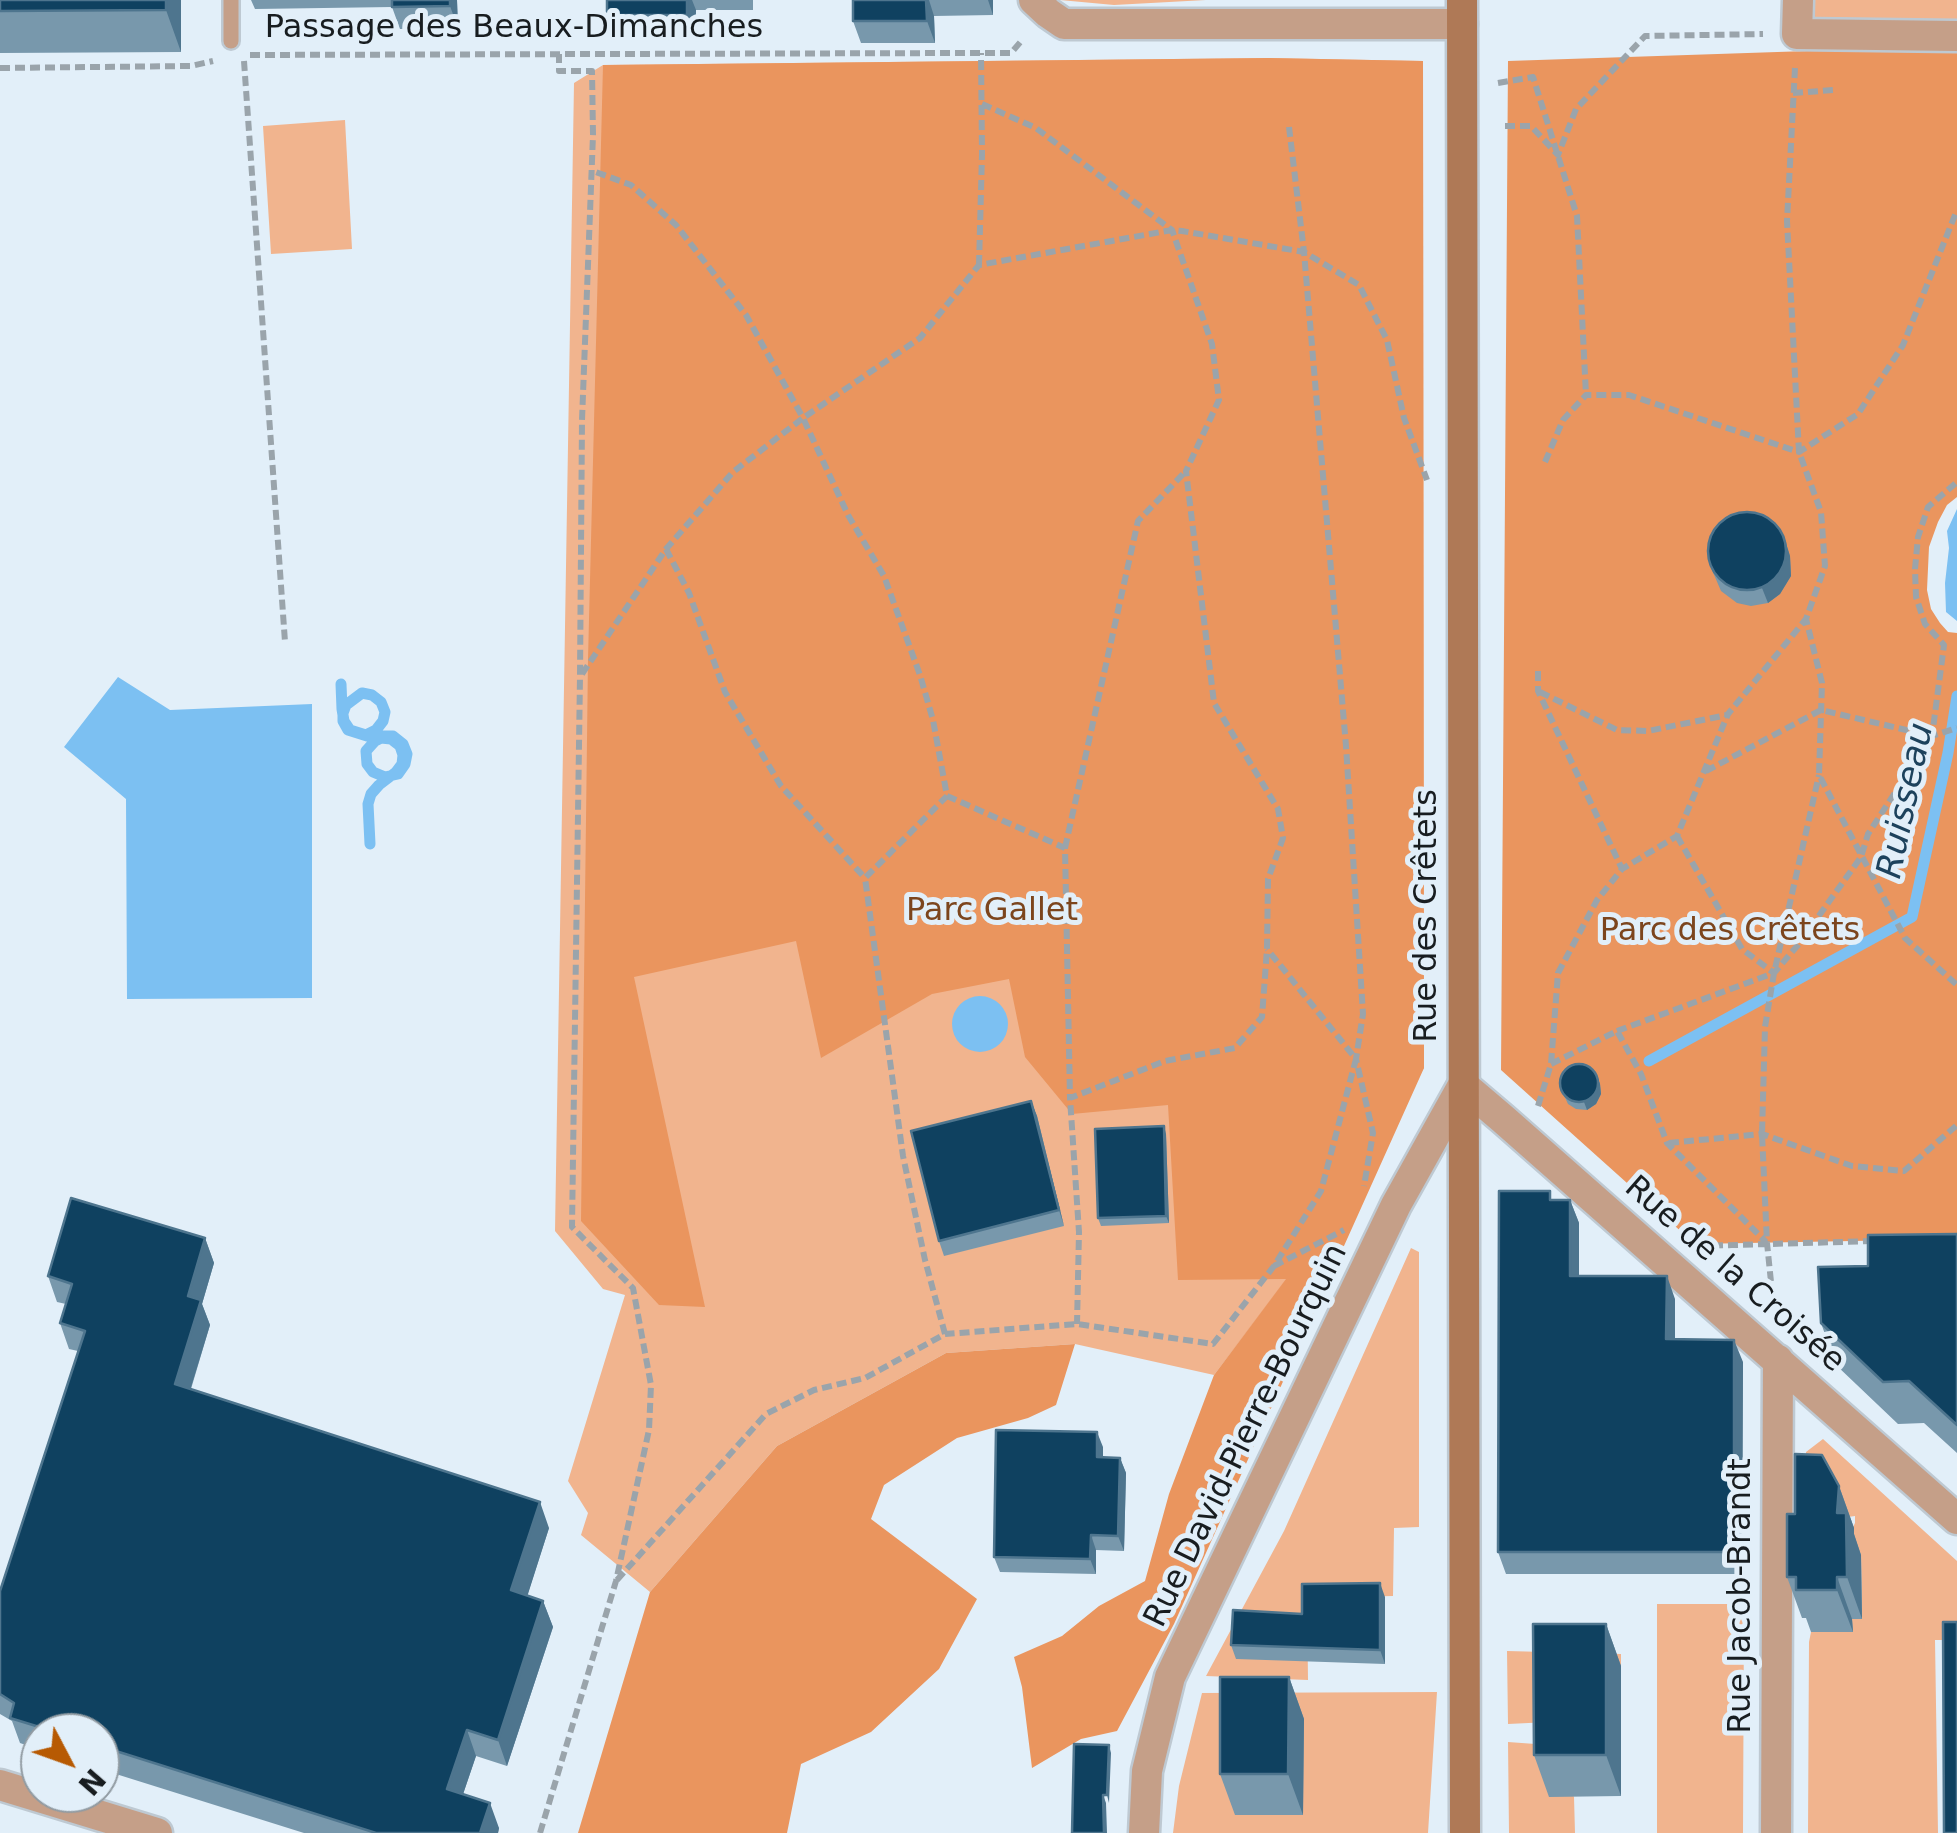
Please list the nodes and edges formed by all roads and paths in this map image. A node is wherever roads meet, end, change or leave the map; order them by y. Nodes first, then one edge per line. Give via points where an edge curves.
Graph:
1 (231, 0) edge
2 (1034, 0) edge
3 (1798, 0) edge
4 (1462, 12) edge
5 (1787, 34) junction
6 (1957, 36) edge
7 (1023, 40) dead end
8 (231, 48) joint
9 (981, 53) junction
10 (559, 54) junction
11 (244, 55) junction
12 (218, 60) dead end
13 (0, 68) edge
14 (1498, 84) dead end
15 (1834, 90) dead end
16 (1794, 93) junction
17 (982, 104) junction
18 (1505, 126) dead end
19 (1289, 127) dead end
20 (1558, 155) junction
21 (593, 171) junction
22 (1948, 205) dead end
23 (1957, 210) edge
24 (1172, 230) junction
25 (1304, 252) junction
26 (979, 265) junction
27 (1586, 395) junction
28 (803, 418) junction
29 (1798, 452) junction
30 (1545, 462) dead end
31 (1186, 471) junction
32 (1957, 482) edge
33 (1430, 486) dead end
34 (666, 550) junction
35 (1806, 619) junction
36 (285, 642) dead end
37 (1538, 671) dead end
38 (580, 676) junction
39 (1538, 691) junction
40 (1822, 710) junction
41 (1728, 714) junction
42 (1957, 728) edge
43 (1932, 736) junction
44 (1704, 771) junction
45 (1818, 775) junction
46 (947, 796) junction
47 (1676, 836) junction
48 (1065, 848) junction
49 (1861, 858) junction
50 (1622, 870) junction
51 (864, 878) junction
52 (1267, 949) junction
53 (1774, 973) junction
54 (1957, 985) edge
55 (1617, 1031) junction
56 (1356, 1059) junction
57 (1550, 1064) junction
58 (1462, 1086) junction
59 (1070, 1098) junction
60 (1538, 1108) dead end
61 (1957, 1125) edge
62 (1762, 1134) junction
63 (1668, 1143) junction
64 (1362, 1196) dead end
65 (1344, 1230) dead end
66 (1881, 1241) edge
67 (1767, 1242) junction
68 (1710, 1245) dead end
69 (1274, 1266) junction
70 (1775, 1322) dead end
71 (1077, 1324) junction
72 (945, 1334) junction
73 (1778, 1360) junction
74 (1957, 1519) edge
75 (616, 1581) junction
76 (0, 1785) edge
77 (156, 1833) edge
78 (540, 1833) edge
79 (1144, 1833) edge
80 (1465, 1833) edge
81 (1776, 1833) edge

1 - 8 lane
2 - 4 street via 1064,24
3 - 5 street
4 - 58 street, Rue des Crêtets
5 - 6 street
5 - 16 path
5 - 20 path via 1645,36 1576,109
7 - 9 path, Passage des Beaux-Dimanches via 1011,52
8 - 11 path, Passage des Beaux-Dimanches
9 - 10 path, Passage des Beaux-Dimanches
9 - 17 path
10 - 11 path, Passage des Beaux-Dimanches
10 - 21 path via 559,71 592,71
11 - 36 path
12 - 13 path, Passage des Beaux-Dimanches
14 - 20 path via 1534,77
15 - 16 path
16 - 29 path via 1787,221
17 - 24 path via 1036,128
17 - 26 path
18 - 20 path via 1531,126
19 - 25 path
20 - 27 path via 1578,216
21 - 28 path via 630,185 676,225 746,315
21 - 38 path
22 - 23 path
23 - 29 path via 1904,344 1858,414
24 - 25 path
24 - 26 path
24 - 31 path via 1212,344 1220,400
25 - 33 path via 1359,285 1388,340 1404,418
25 - 56 path via 1351,823 1363,1014
26 - 28 path via 920,338
27 - 29 path via 1629,395
27 - 30 path via 1563,420
28 - 34 path via 732,472
28 - 46 path via 884,576 934,720
29 - 35 path via 1821,512 1825,566
31 - 48 path via 1138,522
31 - 52 path via 1214,702 1278,809 1283,838 1268,879
32 - 43 path via 1928,507 1918,537 1916,598 1924,624 1944,645
34 - 38 path
34 - 51 path via 725,692 780,786
35 - 40 path
35 - 41 path
37 - 39 path
38 - 75 path via 572,1227 633,1288 651,1385 649,1430
39 - 41 path via 1617,730
39 - 50 path
40 - 43 path
40 - 44 path
40 - 45 path
41 - 44 path
42 - 43 path
43 - 49 path via 1868,834
44 - 47 path
45 - 49 path
45 - 53 path
46 - 48 path
46 - 51 path
47 - 50 path
47 - 53 path via 1742,949
48 - 59 path
49 - 53 path
49 - 54 path via 1905,938
50 - 57 path via 1597,900 1558,973
51 - 72 path via 903,1156
52 - 56 path
52 - 59 path via 1262,1017 1235,1048 1165,1062
53 - 55 path
53 - 62 path
55 - 57 path
55 - 63 path
56 - 64 path via 1372,1133
56 - 69 path via 1321,1191
57 - 60 path
58 - 73 street, Rue de la Croisée
58 - 79 street, Rue David-Pierre-Bourquin via 1396,1205 1170,1677 1148,1771
58 - 80 street, Rue des Crêtets
59 - 71 path
61 - 62 path via 1904,1172 1852,1166
62 - 63 path
62 - 67 path
63 - 67 path
65 - 69 path
66 - 67 path
67 - 68 path
67 - 70 path
69 - 71 path via 1212,1344
71 - 72 path
72 - 75 path via 865,1378 814,1390 766,1414
73 - 74 street, Rue de la Croisée
73 - 81 street, Rue Jacob-Brandt
75 - 78 path
76 - 77 street

